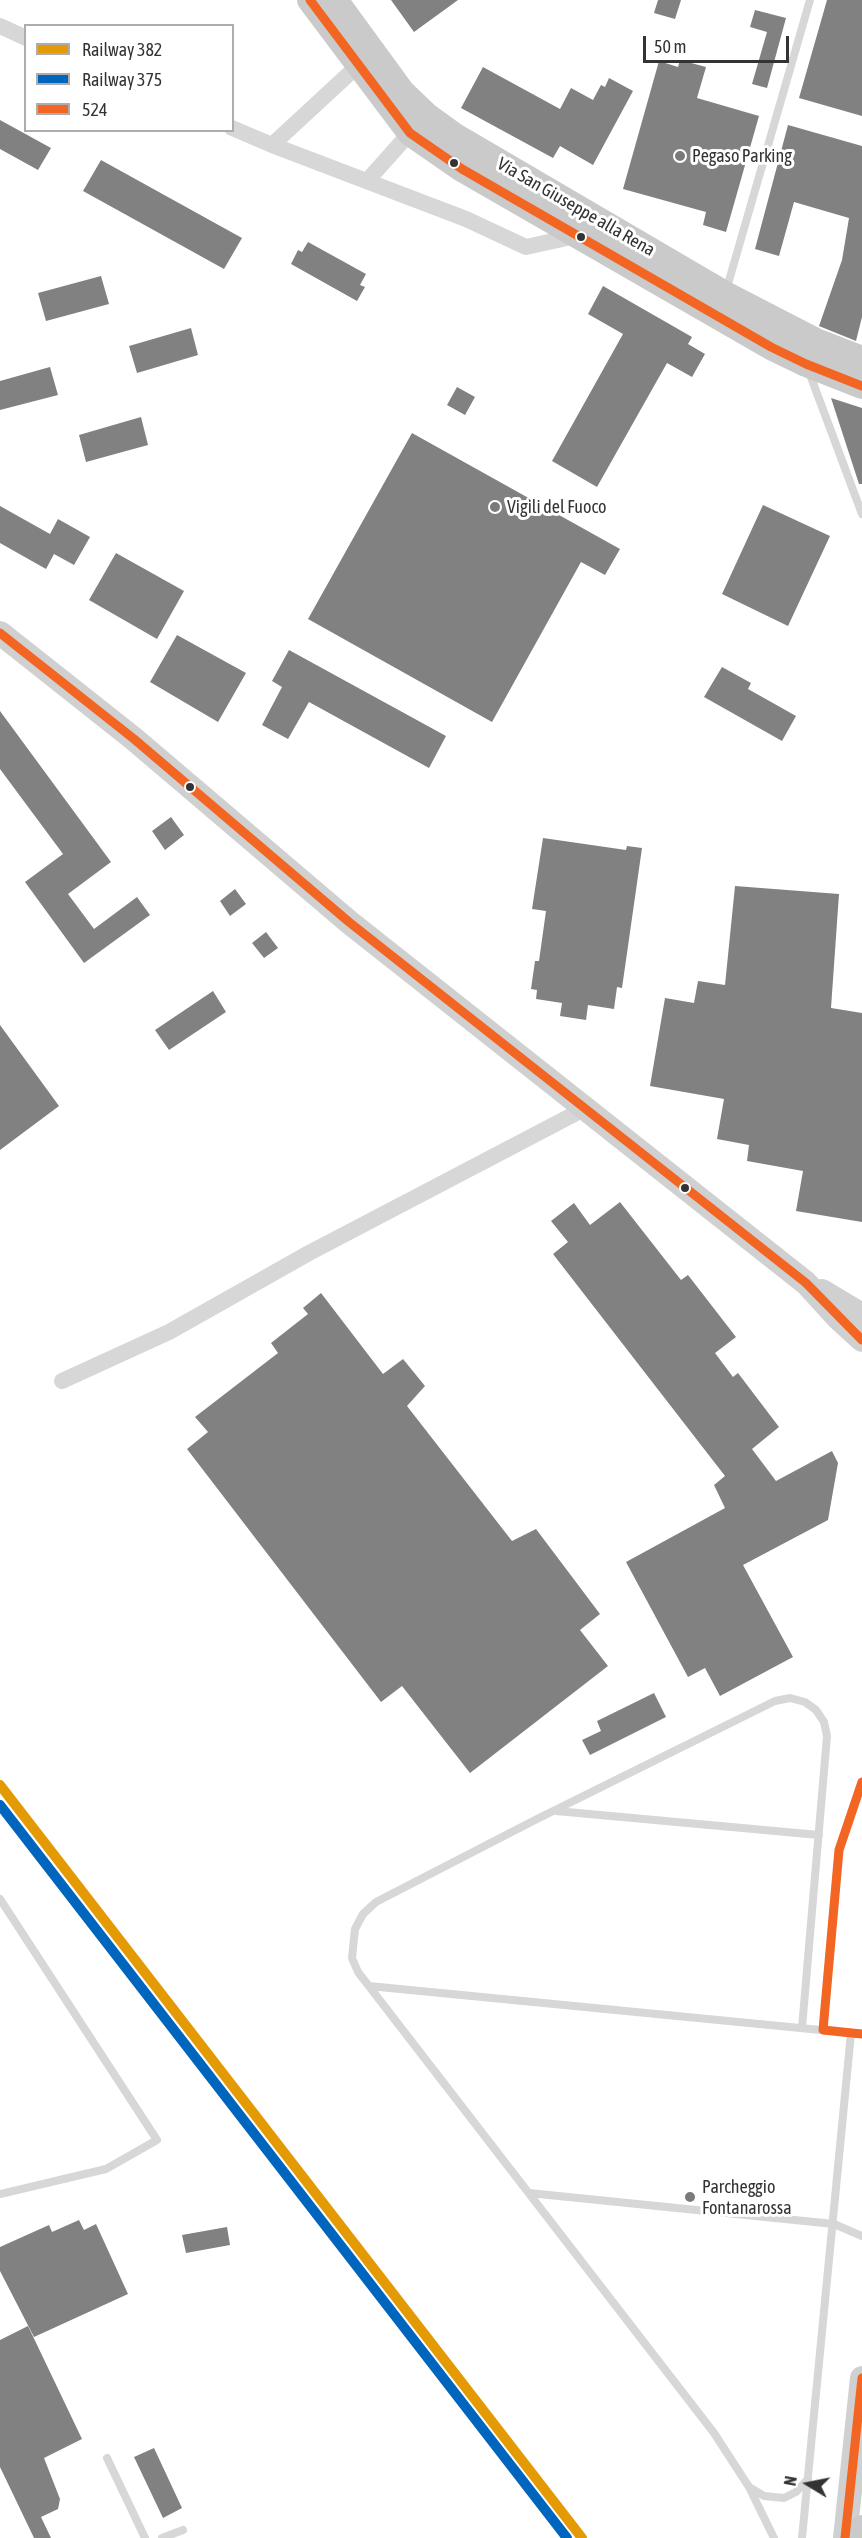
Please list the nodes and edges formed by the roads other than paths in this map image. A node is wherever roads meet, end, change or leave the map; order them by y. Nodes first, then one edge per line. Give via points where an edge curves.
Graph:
1 (310, 0) edge
2 (335, 0) edge
3 (810, 0) edge
4 (0, 26) edge
5 (24, 37) edge
6 (365, 58) junction
7 (418, 124) junction
8 (234, 129) edge
9 (272, 145) junction
10 (367, 181) junction
11 (576, 236) junction
12 (619, 247) junction
13 (725, 294) junction
14 (811, 352) junction
15 (862, 359) edge
16 (862, 386) edge
17 (862, 514) edge
18 (0, 633) edge
19 (584, 1109) junction
20 (806, 1283) junction
21 (862, 1315) edge
22 (862, 1340) edge
23 (62, 1381) dead end
24 (862, 1782) edge
25 (555, 1811) junction
26 (819, 1835) junction
27 (0, 1899) edge
28 (369, 1986) junction
29 (802, 2028) junction
30 (823, 2030) junction
31 (850, 2033) junction
32 (862, 2034) edge
33 (529, 2193) junction
34 (0, 2194) edge
35 (834, 2224) junction
36 (862, 2236) edge
37 (862, 2378) edge
38 (107, 2458) dead end
39 (808, 2479) junction
40 (749, 2487) junction
41 (862, 2528) edge
42 (183, 2530) dead end
43 (145, 2538) edge
44 (162, 2538) edge
45 (774, 2538) edge
46 (802, 2538) edge
47 (845, 2538) edge
48 (861, 2538) edge

1 - 6 main road, Via San Giuseppe alla Rena
2 - 6 main road, Via San Giuseppe alla Rena
3 - 13 lane
4 - 5 street
6 - 7 main road, Via San Giuseppe alla Rena
6 - 9 street
7 - 10 street
7 - 11 main road, Via San Giuseppe alla Rena via 462,170
7 - 12 main road, Via San Giuseppe alla Rena via 455,136
8 - 9 street
9 - 10 street
10 - 11 street via 526,247
11 - 12 main road, Via San Giuseppe alla Rena
12 - 13 main road, Via San Giuseppe alla Rena
12 - 14 main road, Via San Giuseppe alla Rena via 771,347
13 - 14 main road, Via San Giuseppe alla Rena
14 - 15 main road, Via San Giuseppe alla Rena
14 - 16 main road, Via San Giuseppe alla Rena
14 - 17 lane
18 - 19 street
19 - 20 street
19 - 23 street via 309,1253 169,1332
20 - 21 street
20 - 22 street
24 - 30 lane via 839,1850
25 - 26 lane
25 - 26 lane via 775,1701 790,1698 805,1702 825,1722
25 - 28 lane via 376,1902 363,1914 355,1929 352,1958
26 - 29 lane
27 - 34 lane via 157,2140 106,2169
28 - 29 lane
28 - 33 lane
29 - 30 lane
30 - 31 lane
31 - 32 lane
31 - 35 lane
33 - 35 lane
33 - 40 lane via 714,2433
35 - 36 lane
35 - 39 lane
37 - 47 street
38 - 43 lane
39 - 40 lane via 784,2498 764,2496
39 - 46 lane
40 - 45 lane
41 - 48 main road
42 - 44 lane

